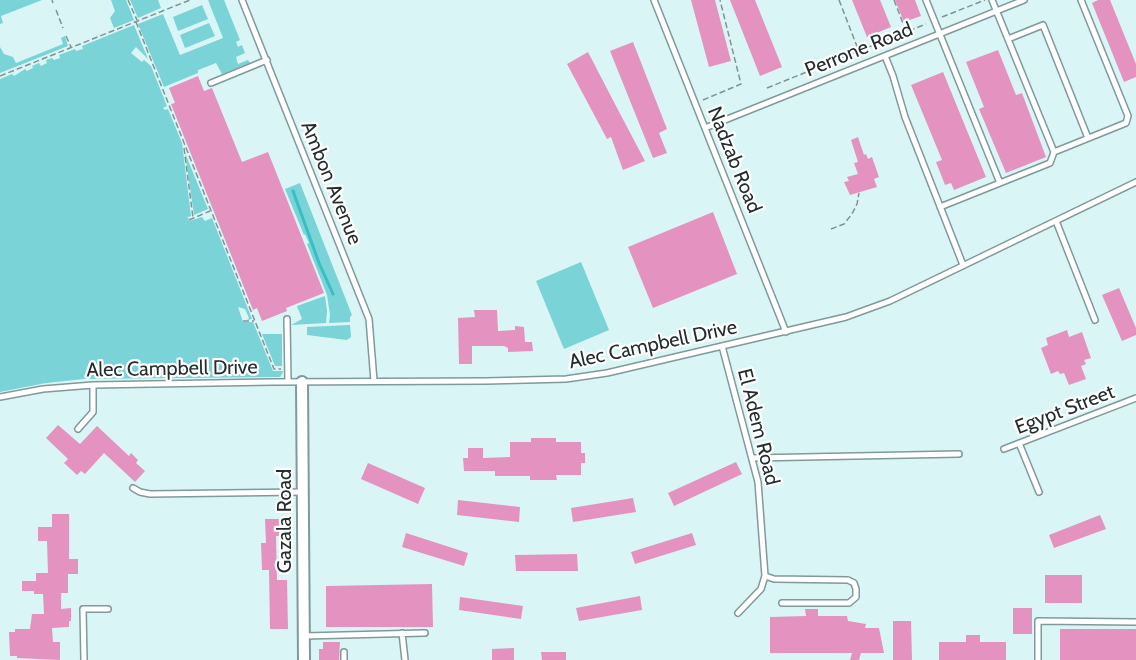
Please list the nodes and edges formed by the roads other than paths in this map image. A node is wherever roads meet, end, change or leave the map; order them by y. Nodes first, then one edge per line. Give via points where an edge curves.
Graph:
1 (242, 0) edge
2 (654, 0) edge
3 (926, 0) edge
4 (992, 0) edge
5 (1024, 0) edge
6 (1081, 0) edge
7 (997, 11) junction
8 (939, 34) junction
9 (1008, 39) junction
10 (885, 56) junction
11 (267, 60) junction
12 (211, 82) dead end
13 (705, 128) junction
14 (1088, 138) junction
15 (1054, 152) junction
16 (1136, 182) edge
17 (1000, 183) junction
18 (940, 207) junction
19 (1056, 221) junction
20 (963, 265) junction
21 (287, 319) dead end
22 (1095, 320) dead end
23 (786, 332) junction
24 (722, 346) junction
25 (374, 381) junction
26 (288, 382) junction
27 (302, 382) junction
28 (93, 385) junction
29 (0, 397) edge
30 (1136, 398) edge
31 (78, 429) dead end
32 (1019, 443) junction
33 (1004, 449) dead end
34 (959, 454) dead end
35 (752, 458) junction
36 (133, 488) dead end
37 (303, 492) junction
38 (1039, 492) dead end
39 (765, 576) junction
40 (782, 603) dead end
41 (108, 609) dead end
42 (738, 613) dead end
43 (1136, 622) edge
44 (402, 633) junction
45 (425, 633) dead end
46 (304, 636) junction
47 (344, 651) dead end
48 (84, 660) edge
49 (304, 660) edge
50 (344, 660) edge
51 (405, 660) edge
52 (1038, 660) edge

1 - 11 lane, Ambon Avenue
2 - 13 lane, Nadzab Road
3 - 8 lane
4 - 7 lane
5 - 7 lane, Perrone Road
6 - 14 lane via 1128,116 1126,123
7 - 8 lane, Perrone Road
7 - 9 lane
8 - 10 lane, Perrone Road
8 - 17 lane
9 - 14 lane via 1043,25
9 - 15 lane
10 - 13 lane, Perrone Road
10 - 18 lane
11 - 12 lane
11 - 25 lane, Ambon Avenue via 369,319
13 - 23 lane, Nadzab Road
14 - 15 lane
15 - 17 lane via 1050,163
16 - 19 lane, Alec Campbell Drive
17 - 18 lane
18 - 20 lane
19 - 20 lane, Alec Campbell Drive
19 - 22 lane
20 - 23 lane, Alec Campbell Drive via 890,301
21 - 26 lane
23 - 24 lane, Alec Campbell Drive
24 - 25 lane, Alec Campbell Drive via 607,374 566,379
24 - 35 lane, El Adem Road
25 - 27 lane, Alec Campbell Drive
26 - 27 lane, Alec Campbell Drive
26 - 28 lane, Alec Campbell Drive
27 - 37 street, Gazala Road
28 - 29 lane, Alec Campbell Drive
28 - 31 lane via 93,412
30 - 32 lane, Egypt Street
32 - 33 lane, Egypt Street
32 - 38 lane
34 - 35 lane
35 - 39 lane, El Adem Road via 758,482
36 - 37 lane via 150,494
37 - 46 street, Gazala Road
39 - 40 lane via 848,580 856,588 856,597 849,603
39 - 42 lane via 761,589
41 - 48 lane via 83,609
43 - 52 lane via 1038,621
44 - 45 lane
44 - 46 lane
44 - 51 lane
46 - 49 street, Gazala Road
47 - 50 lane

